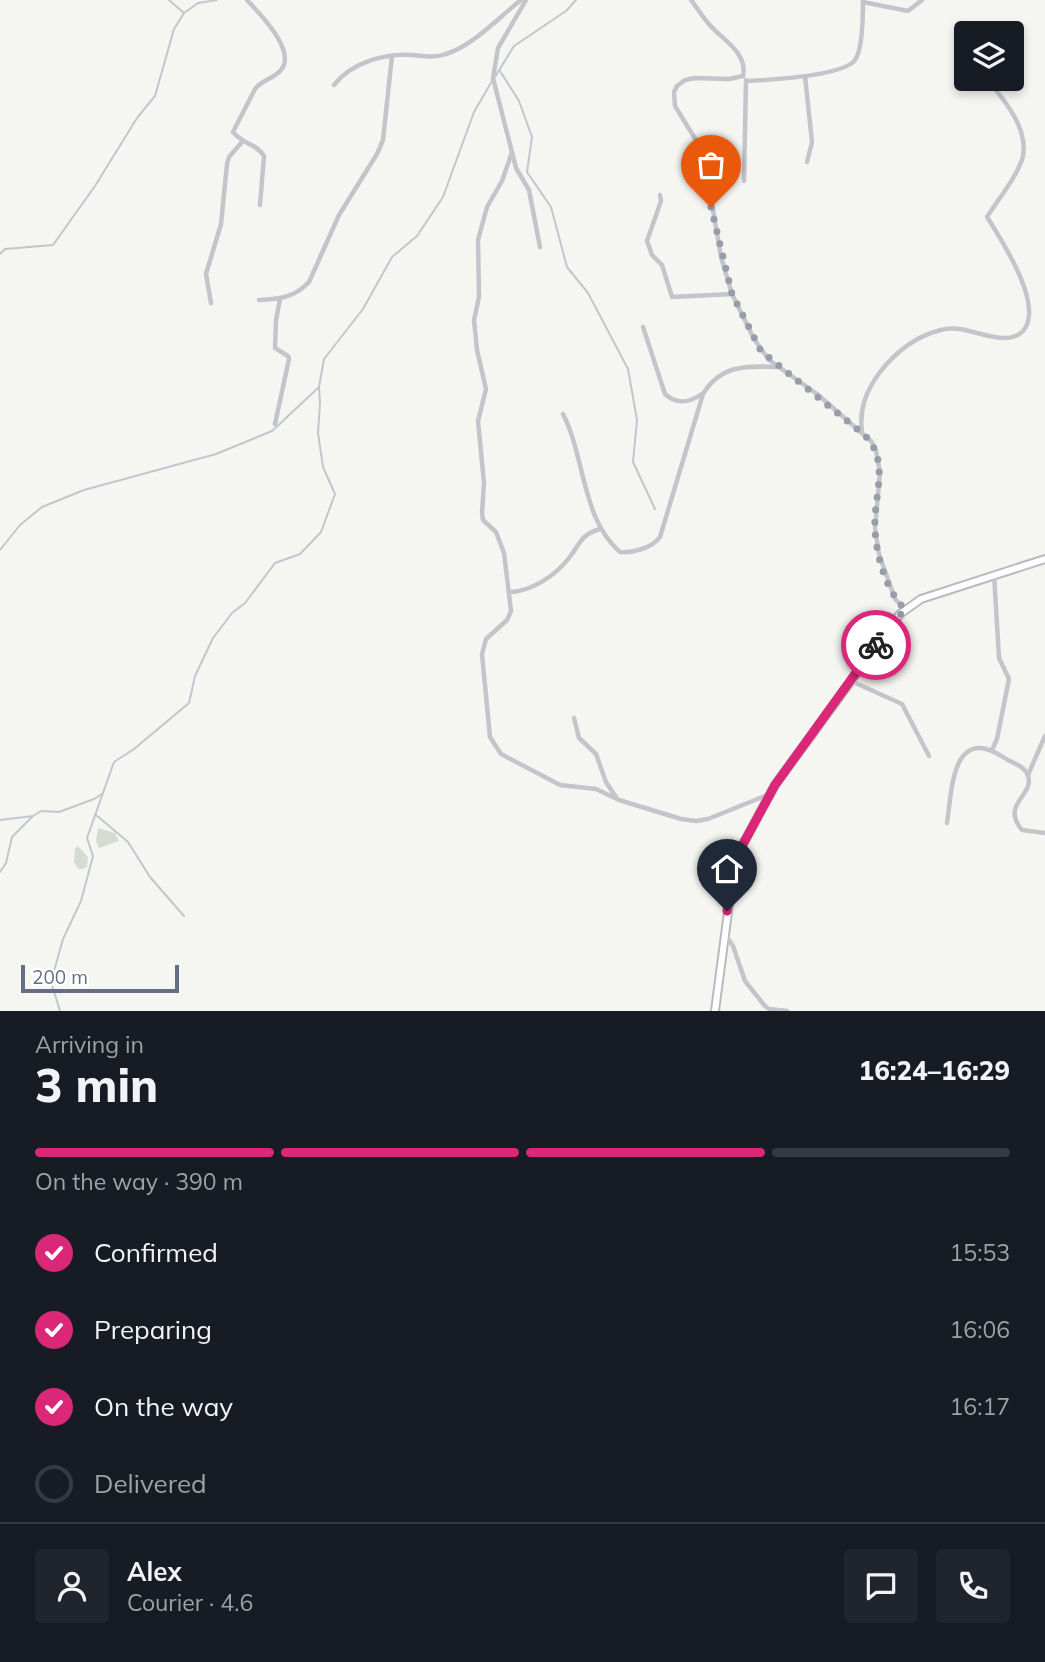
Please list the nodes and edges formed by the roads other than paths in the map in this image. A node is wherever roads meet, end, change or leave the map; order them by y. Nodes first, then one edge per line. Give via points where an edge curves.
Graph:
1 (247, 0) edge
2 (524, 0) edge
3 (691, 0) edge
4 (922, 0) edge
5 (863, 1) edge
6 (392, 56) junction
7 (805, 76) junction
8 (745, 79) junction
9 (334, 85) dead end
10 (997, 91) edge
11 (242, 142) junction
12 (513, 152) junction
13 (807, 162) dead end
14 (744, 181) dead end
15 (660, 195) dead end
16 (260, 205) dead end
17 (540, 247) dead end
18 (732, 294) junction
19 (280, 299) junction
20 (259, 300) dead end
21 (211, 303) dead end
22 (643, 327) dead end
23 (779, 367) junction
24 (703, 394) junction
25 (563, 414) dead end
26 (275, 424) dead end
27 (862, 433) junction
28 (600, 529) junction
29 (1045, 559) edge
30 (994, 574) junction
31 (509, 592) junction
32 (905, 609) junction
33 (850, 680) junction
34 (574, 718) dead end
35 (1045, 736) edge
36 (992, 750) junction
37 (929, 755) dead end
38 (1028, 775) junction
39 (771, 794) junction
40 (618, 800) junction
41 (947, 823) dead end
42 (1045, 833) edge
43 (724, 932) junction
44 (715, 1011) edge
45 (787, 1011) edge

1 - 11 street via 270,25 285,61 282,69 254,89 233,132
2 - 6 street via 447,54
2 - 12 street via 498,48 493,78
3 - 8 street via 733,47
4 - 5 street via 908,11
5 - 7 street via 859,52 854,61
6 - 9 street via 362,63
6 - 19 street via 383,140 377,154 339,215 309,282 294,295
7 - 8 street
7 - 13 street via 812,142
8 - 14 street
8 - 18 street via 685,80 673,98 705,163
10 - 27 street via 1018,124 1023,157 986,217 1025,283 1032,300 1032,318 1018,335 1005,338 943,329 906,346 877,376 864,401
11 - 16 street via 264,156
11 - 21 street via 227,164 221,224 206,274
12 - 17 street via 529,190
12 - 31 street via 487,207 478,240 479,297 474,320 486,389 478,421 482,513 505,553
15 - 18 street via 647,242 662,265 672,297
18 - 23 street via 761,351
19 - 20 street
19 - 26 street via 275,348 289,359
22 - 24 street via 665,394 679,402
23 - 24 street via 727,370
23 - 27 street
24 - 28 street via 657,542 620,552
25 - 28 street
27 - 32 street via 879,460 878,554 895,600
28 - 31 street via 585,535 569,558 535,585
29 - 30 street
30 - 32 street
30 - 36 street via 999,658 1009,679
31 - 40 street via 511,611 486,639 482,654 494,745 501,754 550,781 596,789
32 - 33 street
33 - 37 street via 902,704
33 - 39 street
34 - 40 street via 579,738 596,754
35 - 38 street
36 - 38 street via 1023,767
36 - 41 street via 966,751 960,758
38 - 42 street via 1014,816 1023,830
39 - 40 street via 696,821
39 - 43 street via 735,859
43 - 44 street
43 - 45 street via 745,981 769,1009

